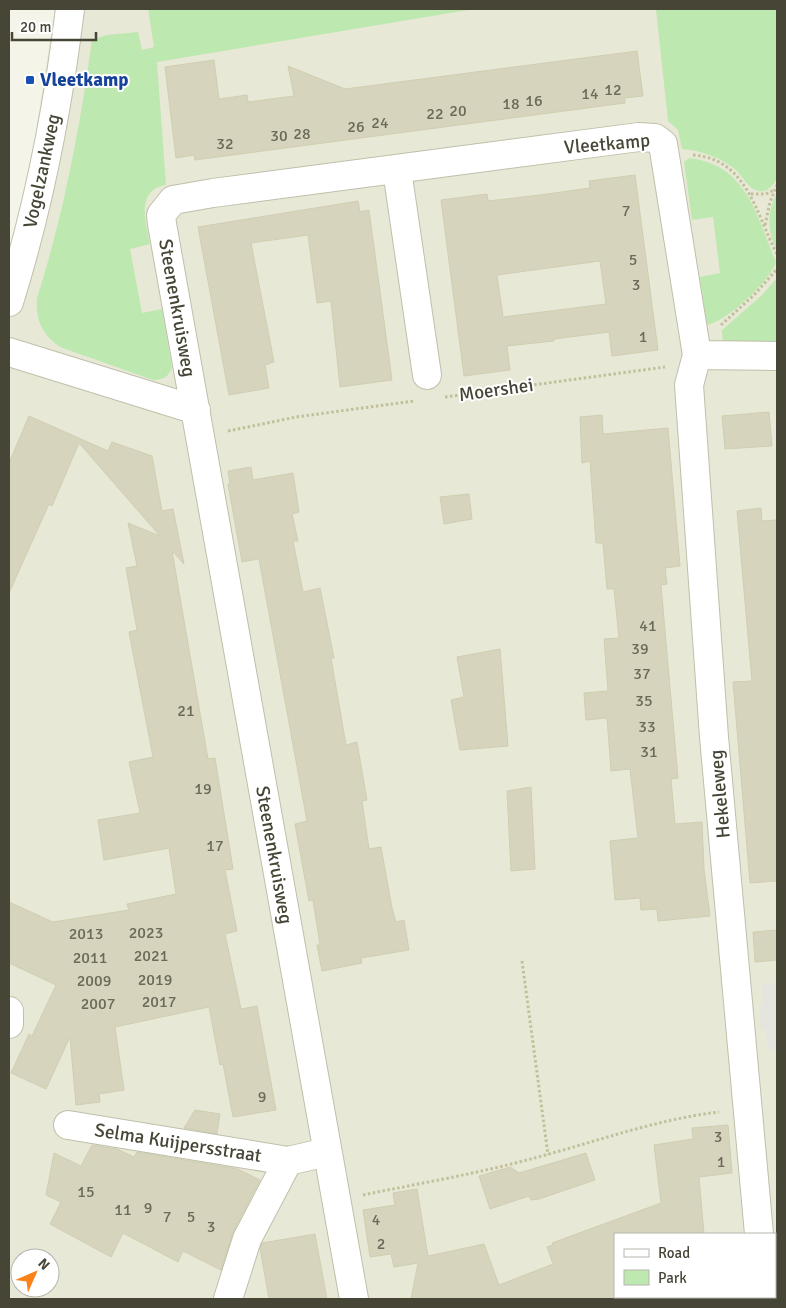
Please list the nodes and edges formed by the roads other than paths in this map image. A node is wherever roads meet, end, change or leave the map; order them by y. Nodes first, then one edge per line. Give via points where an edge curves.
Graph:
1 (70, 9) edge
2 (397, 170) junction
3 (165, 208) joint
4 (9, 302) edge
5 (9, 352) edge
6 (697, 355) junction
7 (777, 356) edge
8 (432, 387) road end
9 (196, 410) junction
10 (9, 1010) edge
11 (9, 1024) edge
12 (68, 1125) dead end
13 (327, 1152) junction
14 (288, 1161) junction
15 (759, 1233) edge
16 (228, 1299) edge
17 (354, 1299) edge

1 - 4 street, Vogelzankweg via 46,162
2 - 3 street, Vleetkamp via 173,200
2 - 6 street, Vleetkamp via 650,136 662,142 667,155
2 - 8 street
3 - 9 street, Steenenkruisweg via 161,214 164,244
5 - 9 street, Steenenkruisweg
6 - 7 street
6 - 15 street, Hekeleweg via 689,385 714,737
9 - 13 street, Steenenkruisweg
10 - 11 street
12 - 14 street, Selma Kuijpersstraat
13 - 14 street, Selma Kuijpersstraat
13 - 17 street, Steenenkruisweg
14 - 16 street, Selma Kuijpersstraat via 247,1239

